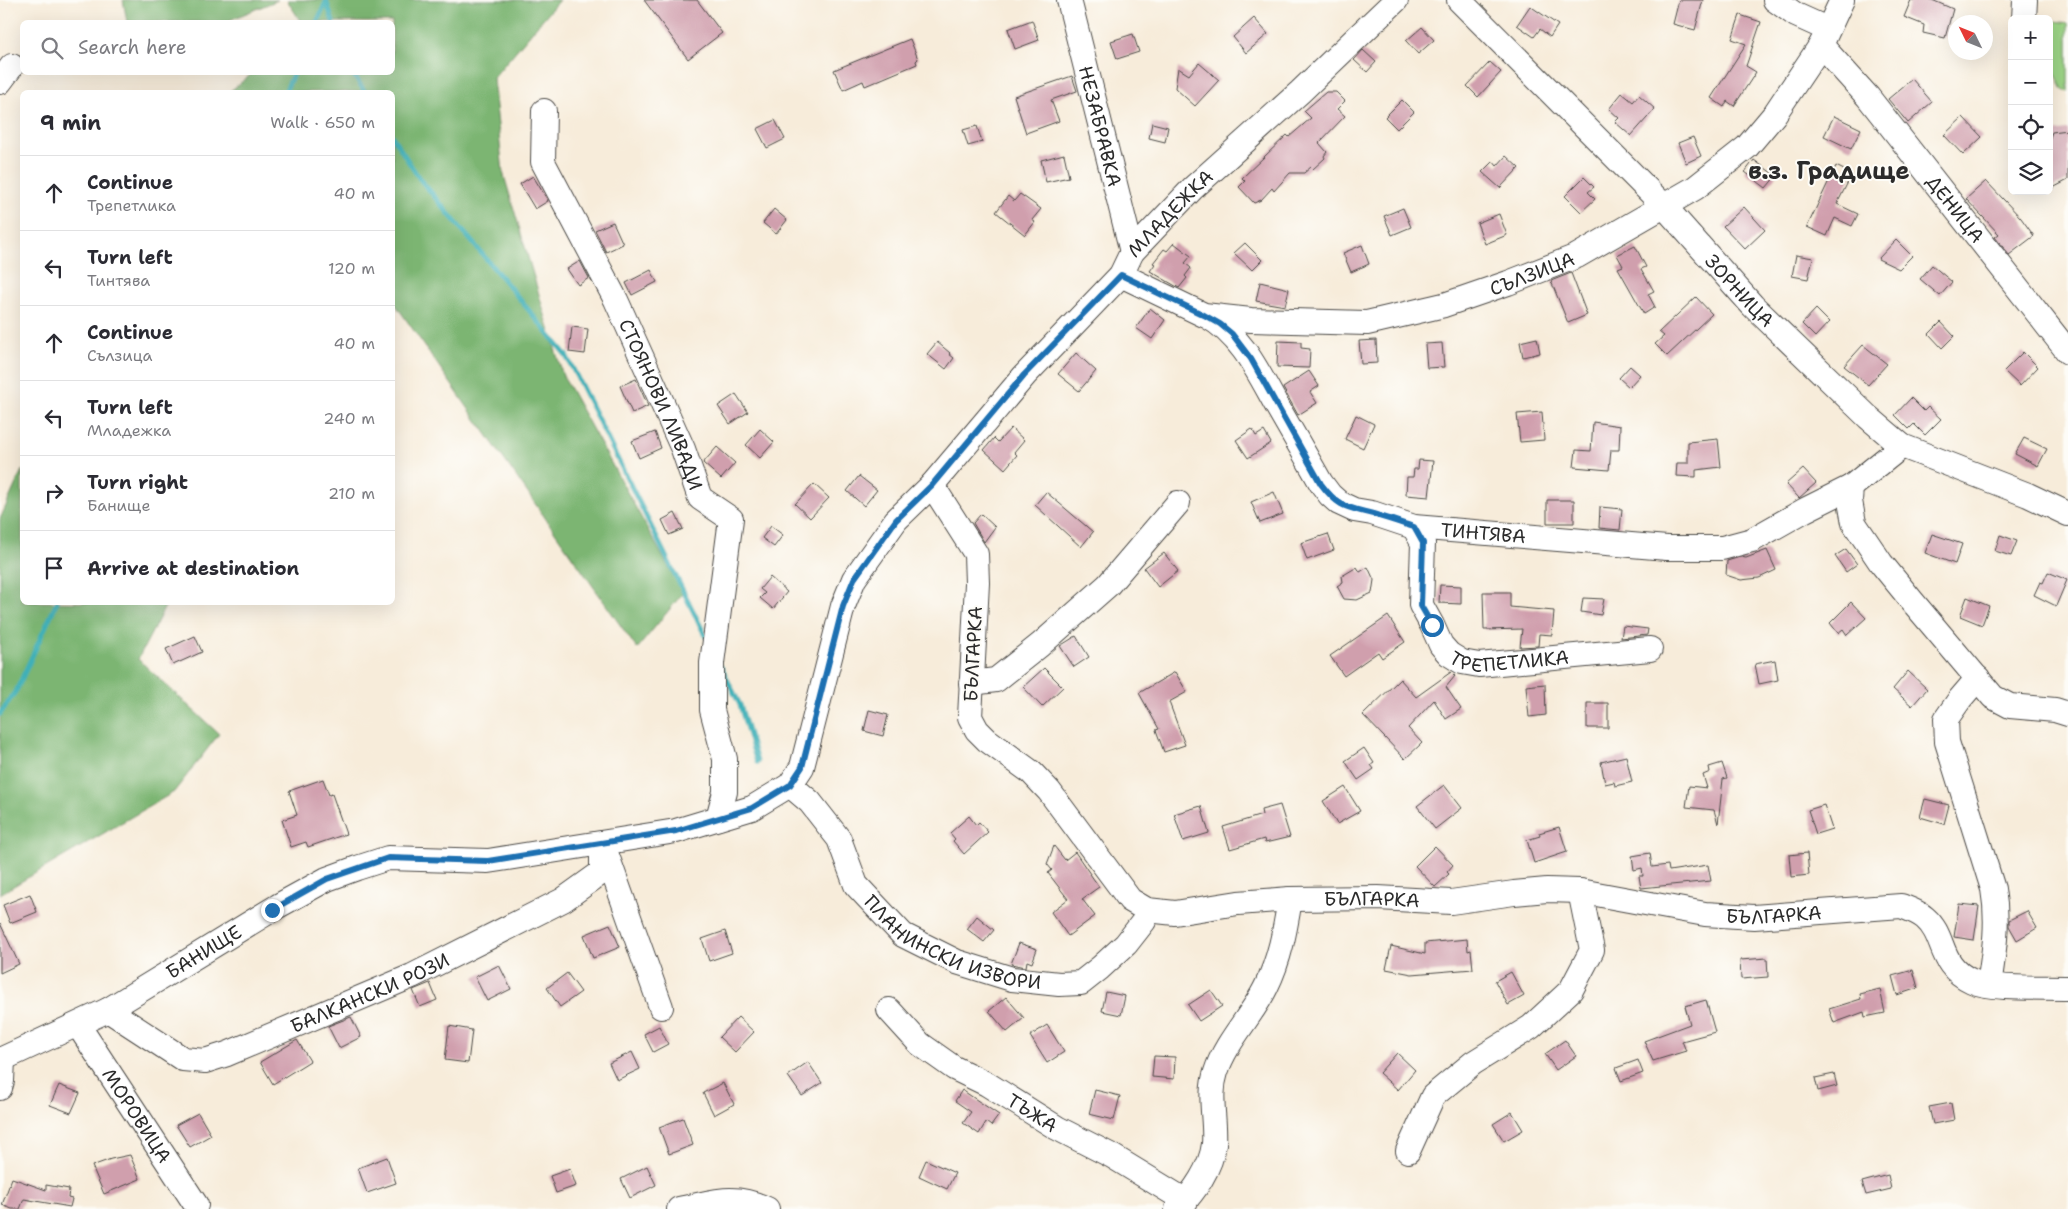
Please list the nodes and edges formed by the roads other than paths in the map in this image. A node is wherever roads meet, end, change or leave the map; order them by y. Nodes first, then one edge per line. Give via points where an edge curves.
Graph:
1 (1069, 0) edge
2 (1396, 0) edge
3 (1459, 0) edge
4 (1776, 0) edge
5 (1842, 0) edge
6 (2025, 0) edge
7 (2024, 15) edge
8 (1824, 37) junction
9 (544, 111) dead end
10 (1664, 206) junction
11 (1132, 252) junction
12 (1121, 275) junction
13 (1204, 315) junction
14 (2068, 352) edge
15 (1902, 446) junction
16 (932, 485) junction
17 (1851, 487) junction
18 (1178, 503) dead end
19 (2068, 514) edge
20 (1414, 527) junction
21 (1650, 649) dead end
22 (1978, 678) junction
23 (971, 683) junction
24 (2068, 714) edge
25 (790, 785) junction
26 (718, 818) junction
27 (602, 844) junction
28 (1580, 891) junction
29 (1290, 899) junction
30 (1147, 910) junction
31 (1989, 986) junction
32 (2068, 988) edge
33 (660, 1007) dead end
34 (108, 1010) junction
35 (889, 1010) dead end
36 (78, 1025) junction
37 (2, 1060) edge
38 (0, 1088) edge
39 (1408, 1151) dead end
40 (196, 1205) dead end
41 (1181, 1205) edge
42 (679, 1209) edge
43 (767, 1209) edge

1 - 11 street, НЕЗАБРАВКА
2 - 11 street, МЛАДЕЖКА via 1193,188
3 - 10 street, ЗОРНИЦА
4 - 8 street, ДЕНИЦА
5 - 8 street, СЪЛЗИЦА
6 - 7 street
8 - 10 street, СЪЛЗИЦА via 1774,114 1747,147 1695,188
8 - 14 street, ДЕНИЦА
9 - 26 street, СТОЯНОВИ ЛИВАДИ via 543,162 616,300 683,449 700,498 731,519 712,662 712,710 725,759 725,792
10 - 13 street, СЪЛЗИЦА via 1577,256 1444,305 1366,322 1251,320
10 - 15 street, ЗОРНИЦА via 1753,306
11 - 12 street, МЛАДЕЖКА
12 - 13 street, СЪЛЗИЦА
12 - 16 street, МЛАДЕЖКА via 1024,375
13 - 20 street, ТИНТЯВА via 1220,324 1243,347 1330,495 1354,510
15 - 17 street, ТИНТЯВА
15 - 19 street, ЗОРНИЦА
16 - 23 street, БЪЛГАРКА via 976,554
16 - 25 street, МЛАДЕЖКА via 896,520 854,579 843,606 802,767
17 - 20 street, ТИНТЯВА via 1752,540 1722,548 1666,548
17 - 22 street via 1854,523 1887,570
18 - 23 street via 1108,585 1054,633 996,680
20 - 21 street, ТРЕПЕТЛИКА via 1423,543 1421,606 1441,646 1462,662 1479,666
22 - 24 street via 1993,697 2010,706
22 - 31 street via 1946,719 1946,742 1988,872 1997,913
23 - 30 street, БЪЛГАРКА via 970,717 977,730 1031,772 1049,791 1130,900
25 - 26 street, БАНИЩЕ via 752,808
25 - 30 street, ПЛАНИНСКИ ИЗВОРИ via 810,802 839,839 856,885 903,935 957,962 1012,979 1081,983 1126,944 1144,920
26 - 27 street, БАНИЩЕ via 676,831
27 - 33 street
27 - 34 street, БАНИЩЕ via 488,861 388,858 357,868 327,879 278,906
27 - 34 street, БАЛКАНСКИ РОЗИ via 602,872 564,900 412,976 227,1054 205,1061 183,1059
28 - 29 street, БЪЛГАРКА via 1530,891 1451,902 1378,898
28 - 31 street, БЪЛГАРКА via 1705,914 1754,917 1901,906 1926,918 1950,965 1974,982
28 - 39 street via 1592,950 1571,990 1531,1027 1473,1063 1433,1096
29 - 30 street, БЪЛГАРКА via 1175,913
29 - 41 street via 1283,943 1266,987 1217,1070 1212,1086 1214,1144 1209,1164
31 - 32 street, БЪЛГАРКА
34 - 36 street, БАНИЩЕ
35 - 41 street, ТЪЖА via 920,1044 954,1068 988,1084 1057,1128 1112,1156
36 - 37 street, БАНИЩЕ
36 - 40 street, МОРОВИЦА
37 - 38 street
42 - 43 street via 734,1199

